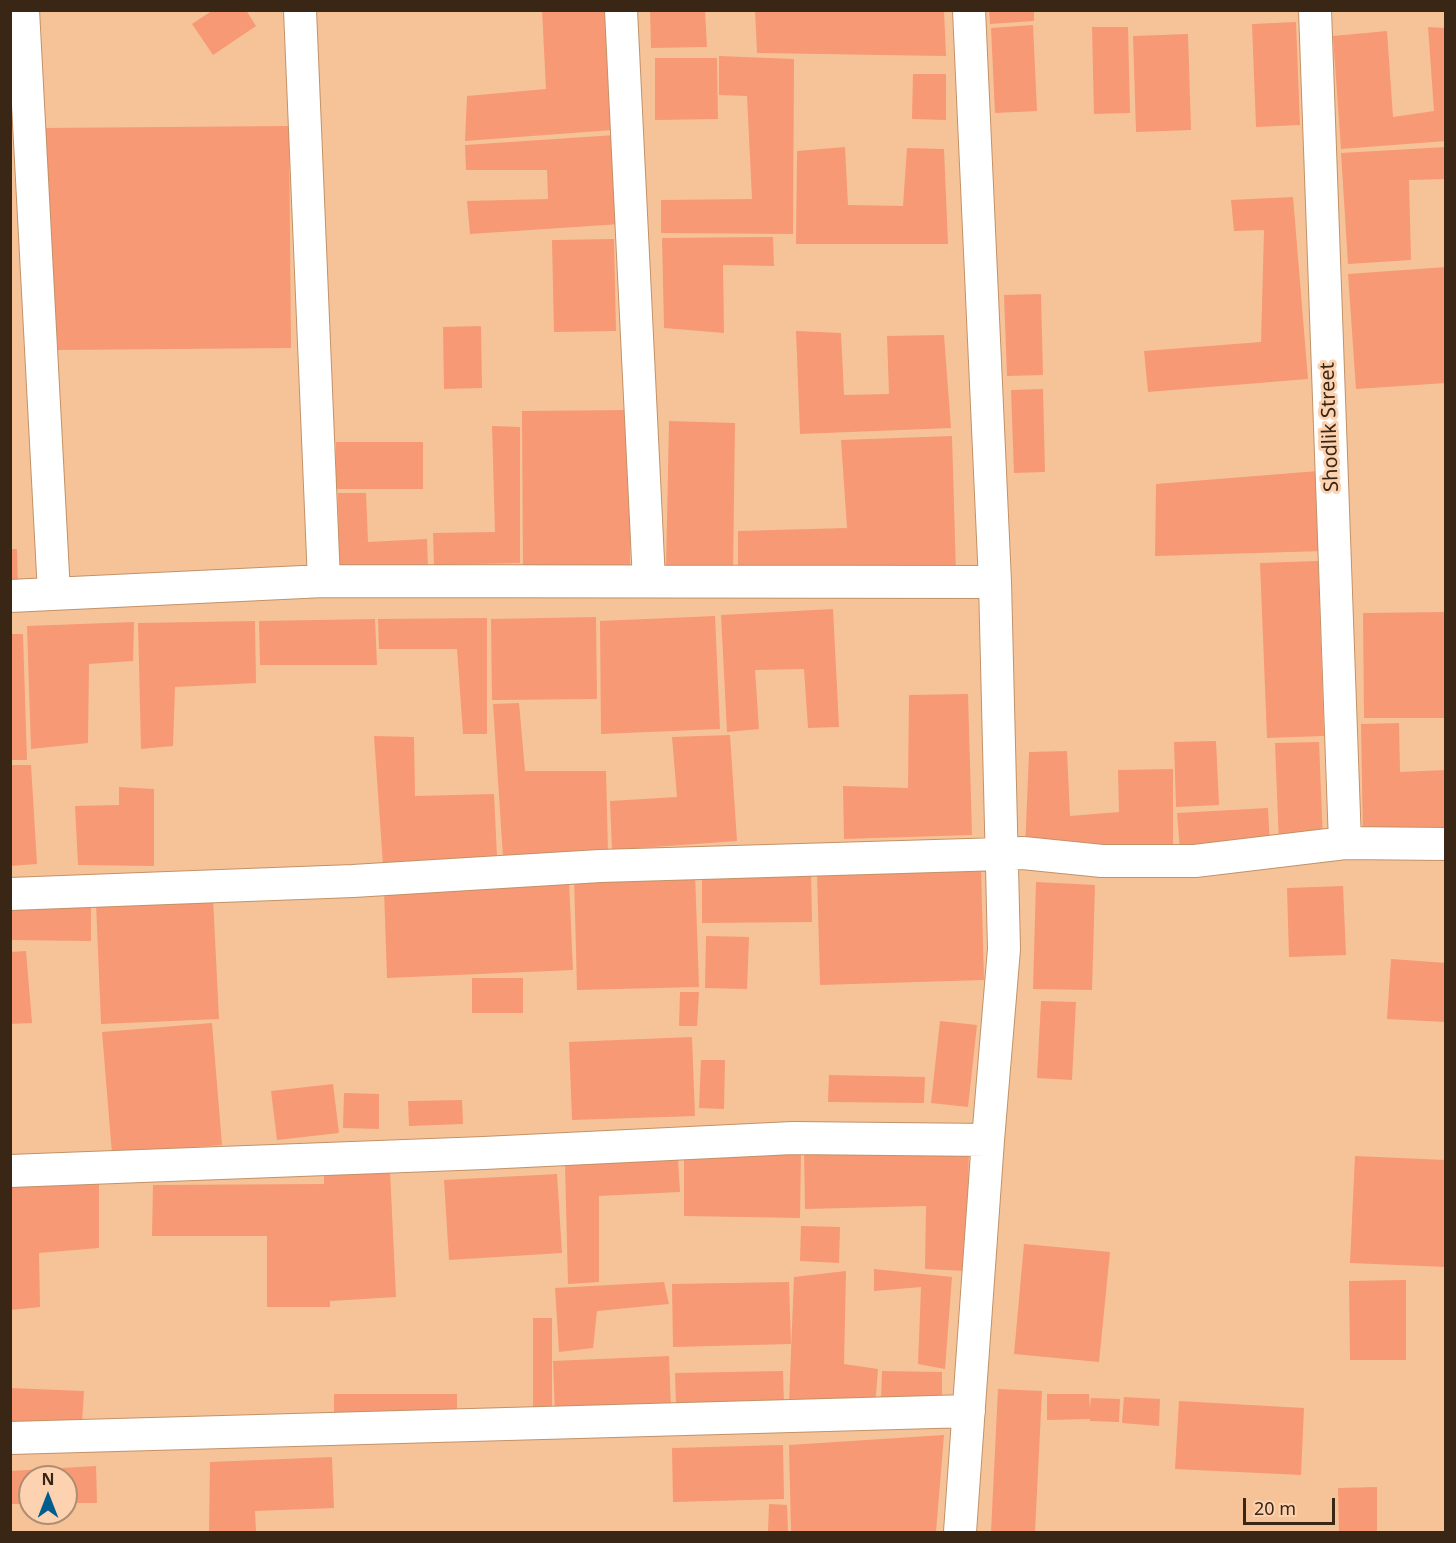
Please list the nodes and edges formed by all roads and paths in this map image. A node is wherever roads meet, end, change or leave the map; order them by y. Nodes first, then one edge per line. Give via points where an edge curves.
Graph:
1 (23, 10) edge
2 (300, 10) edge
3 (621, 10) edge
4 (969, 10) edge
5 (1315, 10) edge
6 (324, 581) junction
7 (649, 581) junction
8 (995, 582) junction
9 (54, 593) junction
10 (10, 596) edge
11 (1345, 843) junction
12 (1446, 844) edge
13 (1002, 854) junction
14 (10, 894) edge
15 (988, 1140) junction
16 (10, 1171) edge
17 (969, 1411) junction
18 (10, 1438) edge
19 (960, 1533) edge

1 - 9 street
2 - 6 street
3 - 7 street
4 - 8 street
5 - 11 street, Shodlik Street
6 - 7 street
6 - 9 street
7 - 8 street
8 - 13 street
9 - 10 street
11 - 12 street
11 - 13 street via 1195,861 1102,861
13 - 14 street via 600,866 353,881
13 - 15 street via 1004,950
15 - 16 street via 793,1138
15 - 17 street
17 - 18 street
17 - 19 street

